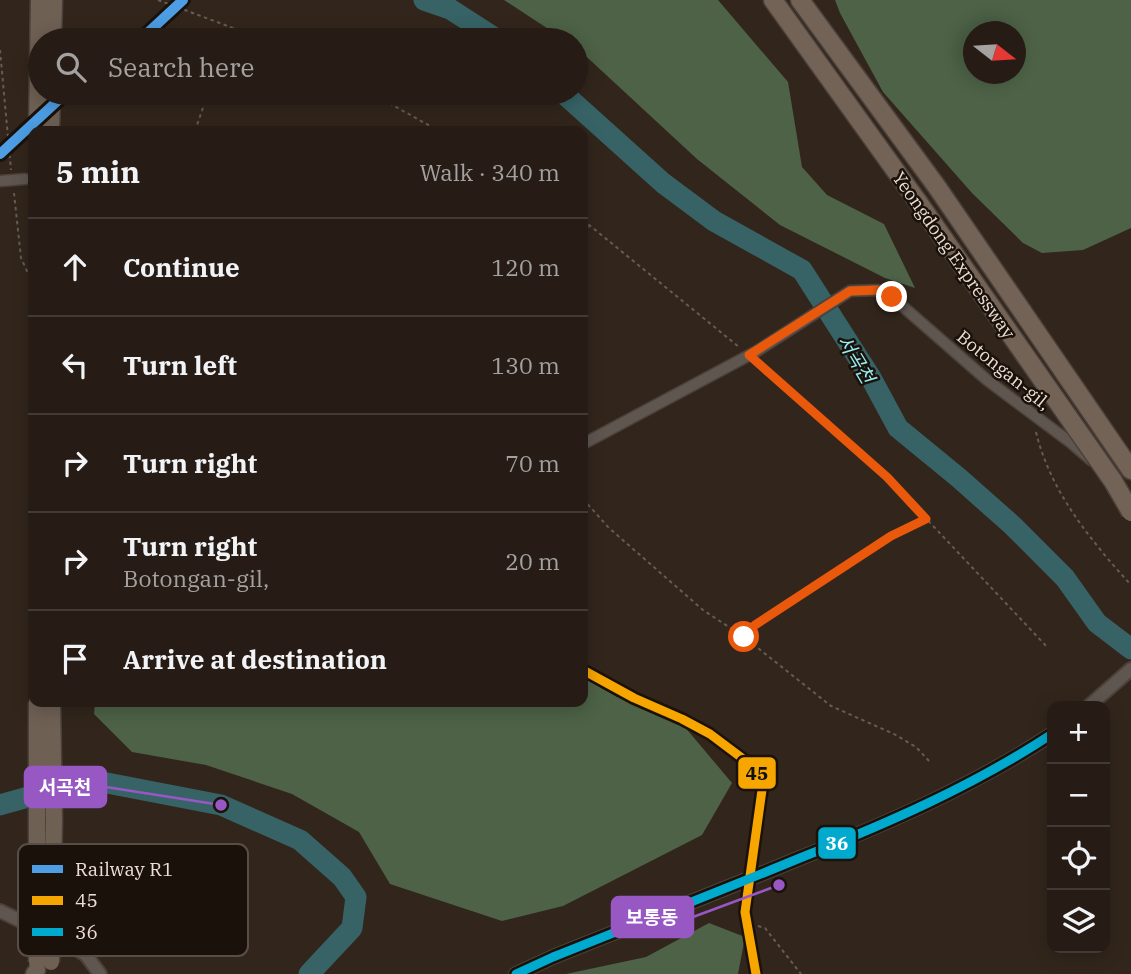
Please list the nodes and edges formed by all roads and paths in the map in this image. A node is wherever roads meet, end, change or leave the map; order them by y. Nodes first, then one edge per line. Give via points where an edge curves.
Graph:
1 (39, 0) edge
2 (54, 0) edge
3 (158, 0) edge
4 (773, 0) edge
5 (800, 0) edge
6 (39, 28) edge
7 (53, 28) edge
8 (233, 28) edge
9 (0, 50) edge
10 (37, 105) edge
11 (52, 105) edge
12 (204, 105) edge
13 (392, 105) edge
14 (37, 126) edge
15 (51, 126) edge
16 (197, 126) edge
17 (430, 126) edge
18 (6, 134) junction
19 (0, 139) edge
20 (25, 179) dead end
21 (0, 181) edge
22 (13, 182) junction
23 (590, 226) edge
24 (28, 273) edge
25 (753, 353) junction
26 (1032, 414) junction
27 (588, 441) edge
28 (1131, 470) edge
29 (1131, 494) edge
30 (588, 505) edge
31 (1131, 512) edge
32 (926, 519) junction
33 (1131, 585) edge
34 (744, 637) junction
35 (1048, 648) dead end
36 (1131, 669) edge
37 (588, 673) edge
38 (1095, 701) edge
39 (37, 707) edge
40 (52, 707) edge
41 (1047, 736) edge
42 (929, 761) dead end
43 (39, 844) edge
44 (52, 844) edge
45 (0, 911) edge
46 (746, 917) junction
47 (18, 920) edge
48 (87, 956) edge
49 (100, 974) edge
50 (516, 974) edge
51 (756, 974) edge
52 (802, 974) edge

1 - 6 highway
2 - 7 highway
3 - 8 path
4 - 31 highway, Yeongdong Expressway, bridge via 1114,481
5 - 28 highway, Yeongdong Expressway via 937,187
9 - 18 path
10 - 14 highway
11 - 15 highway
12 - 16 path
13 - 17 path
18 - 19 path
18 - 22 path
20 - 22 street
21 - 22 street
22 - 24 path via 21,258
23 - 25 path
25 - 26 street, Botongan-gil, via 850,291 878,290
25 - 27 street
25 - 32 path
26 - 29 street, Botongan-gil,
26 - 33 path via 1059,491 1094,544
30 - 34 path via 703,610
32 - 34 path via 891,536 755,625
32 - 35 path
34 - 42 path via 831,706 894,734
36 - 38 street
37 - 46 street, bridge via 710,734 758,774 762,790
39 - 43 highway, bridge
40 - 44 highway, bridge
41 - 50 street via 970,783 891,821
45 - 47 street
46 - 51 street
46 - 52 path via 765,928
48 - 49 street

